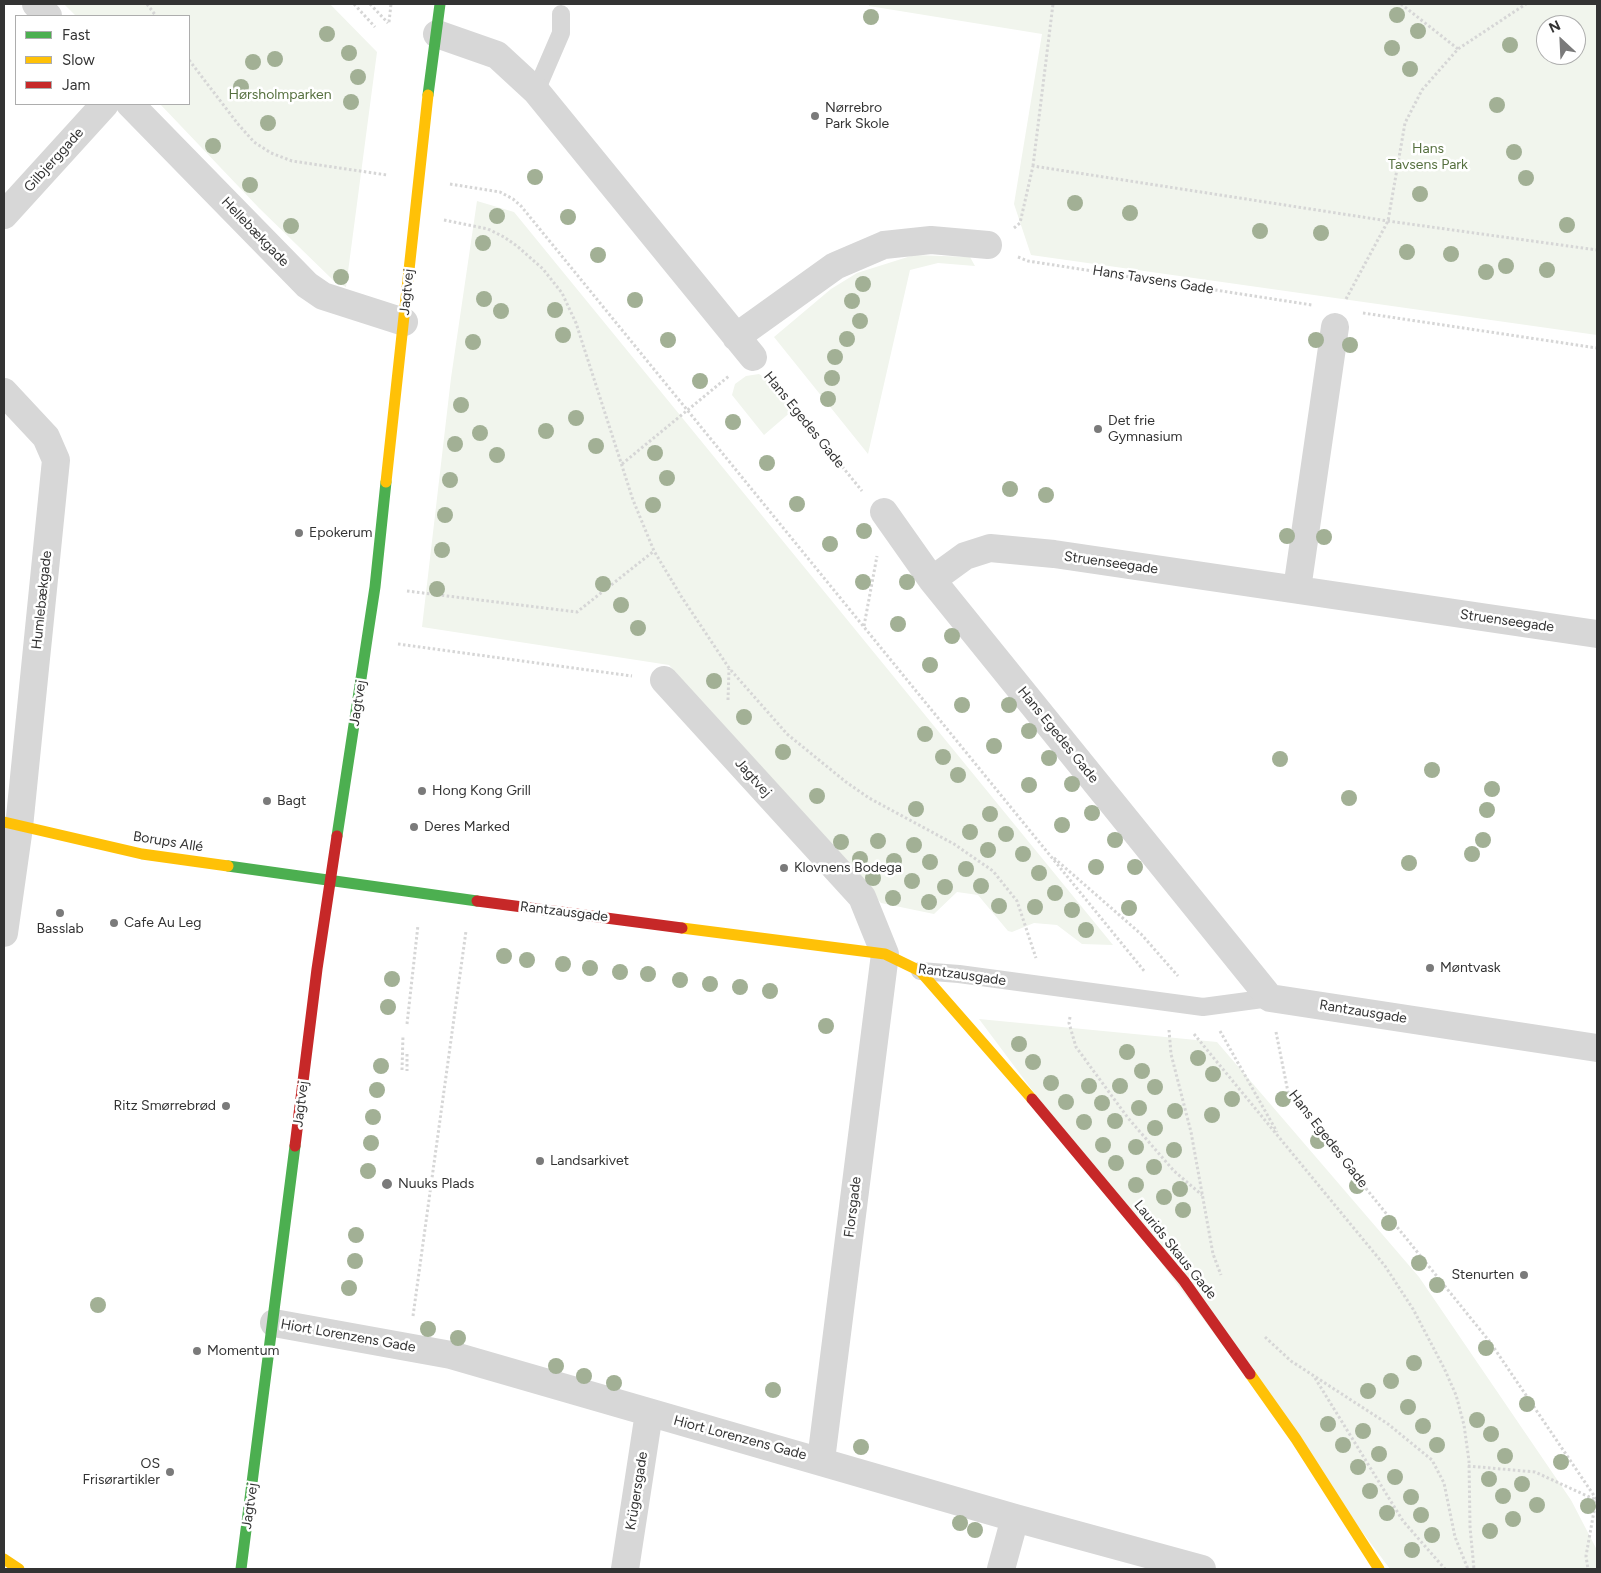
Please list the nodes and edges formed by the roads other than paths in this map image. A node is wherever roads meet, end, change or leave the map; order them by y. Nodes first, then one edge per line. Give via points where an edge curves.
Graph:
1 (36, 4) edge
2 (440, 4) edge
3 (561, 14) dead end
4 (47, 15) edge
5 (437, 34) junction
6 (536, 91) junction
7 (104, 105) edge
8 (131, 105) edge
9 (4, 215) edge
10 (988, 245) road end
11 (1328, 317) road end
12 (404, 322) junction
13 (736, 337) junction
14 (754, 358) road end
15 (4, 392) edge
16 (884, 512) road end
17 (932, 580) junction
18 (1297, 589) junction
19 (1597, 634) edge
20 (664, 680) road end
21 (11, 824) edge
22 (329, 881) junction
23 (4, 933) edge
24 (885, 954) junction
25 (920, 971) junction
26 (1270, 998) junction
27 (1597, 1048) edge
28 (274, 1323) junction
29 (649, 1413) junction
30 (820, 1460) junction
31 (1015, 1518) junction
32 (4, 1559) edge
33 (19, 1569) edge
34 (241, 1569) edge
35 (625, 1569) edge
36 (1001, 1569) edge
37 (1202, 1569) edge
38 (1378, 1569) edge

1 - 4 street
2 - 5 street, Jagtvej
3 - 6 lane via 561,34
5 - 6 street via 497,55
5 - 12 street, Jagtvej
6 - 13 street
7 - 9 street, Gilbjerggade
8 - 12 street, Hellebækgade via 306,285 323,296
10 - 13 street via 931,240 884,245 835,266
11 - 18 street
12 - 22 street, Jagtvej via 375,588
13 - 14 street
15 - 21 street, Humlebækgade via 46,437 56,460
16 - 17 street, Hans Egedes Gade
17 - 18 street, Struenseegade via 964,556 990,548 1054,554
17 - 26 street, Hans Egedes Gade
18 - 19 street, Struenseegade
20 - 24 street, Jagtvej via 862,897
21 - 22 street, Borups Allé via 142,854
21 - 23 street, Humlebækgade
22 - 24 street, Rantzausgade
22 - 28 street, Jagtvej
24 - 25 street, Rantzausgade
24 - 30 street, Florsgade
25 - 26 lane, Rantzausgade via 1203,1006
25 - 38 street, Laurids Skaus Gade via 1014,1077 1184,1281 1296,1439
26 - 27 street, Rantzausgade
28 - 29 street, Hiort Lorenzens Gade via 451,1355
28 - 34 street, Jagtvej
29 - 30 street, Hiort Lorenzens Gade
29 - 35 street, Krügersgade
30 - 31 street, Hiort Lorenzens Gade
31 - 36 street
31 - 37 street, Hiort Lorenzens Gade
32 - 33 street

